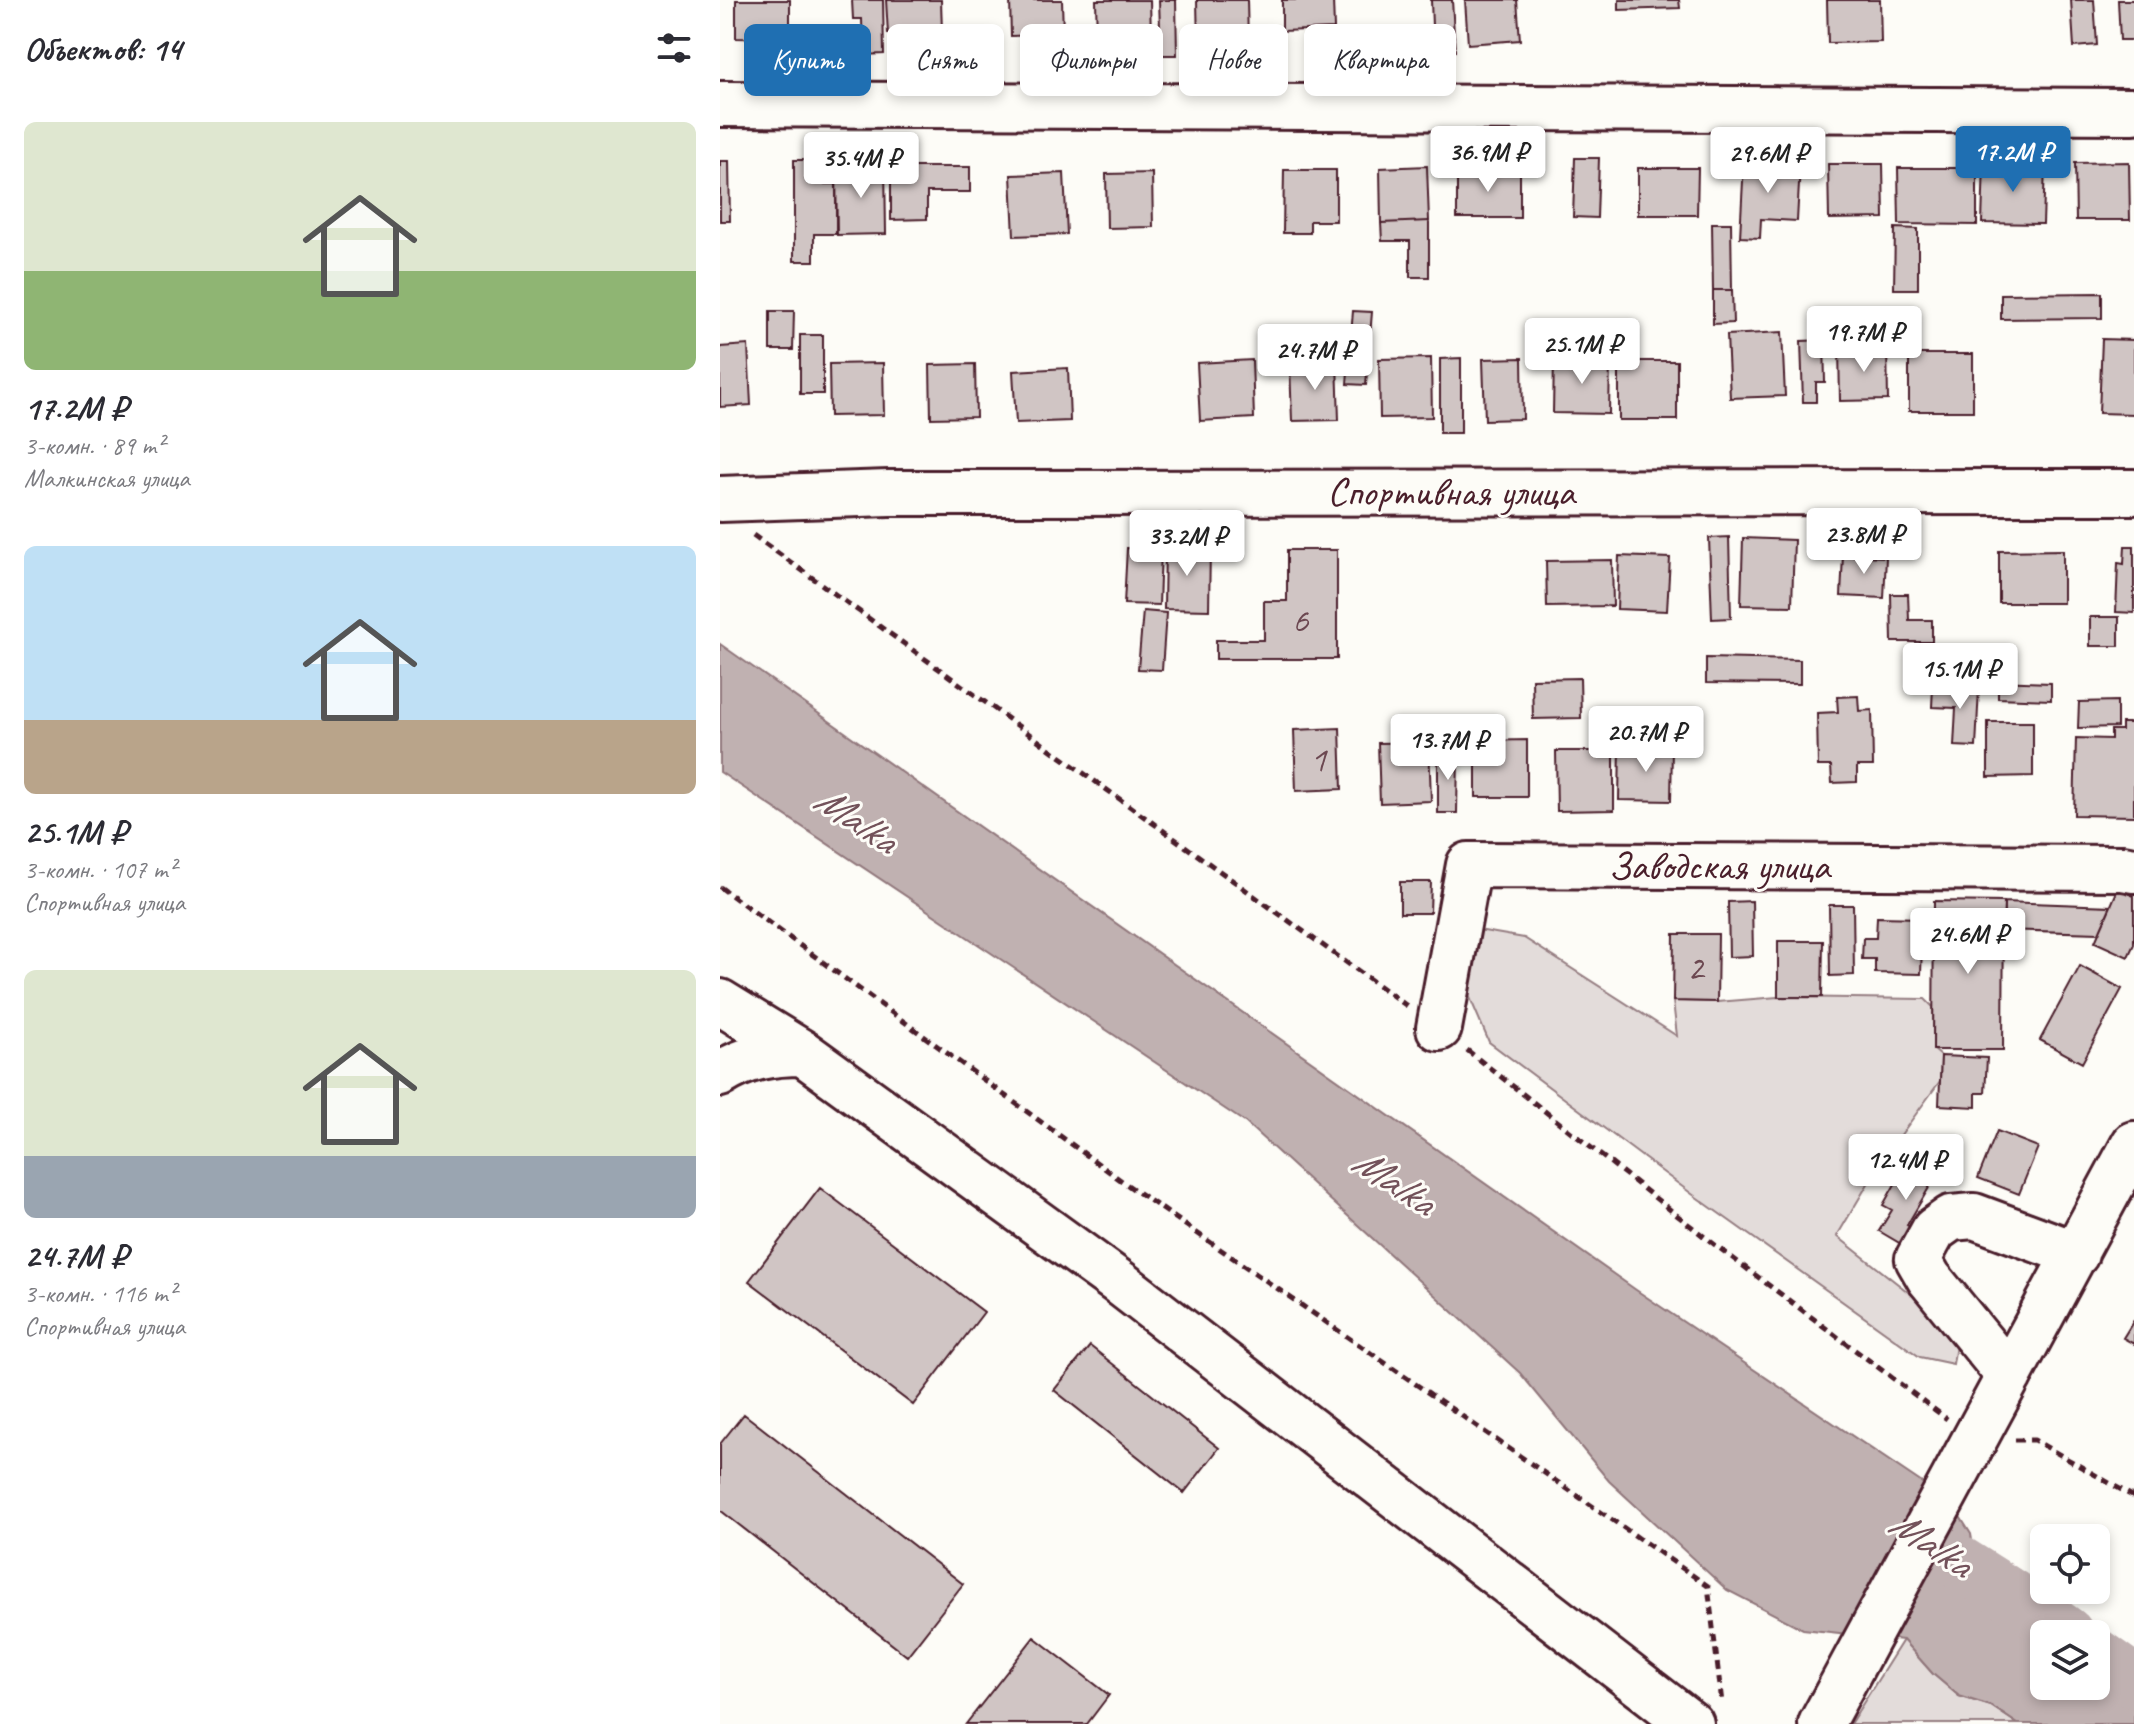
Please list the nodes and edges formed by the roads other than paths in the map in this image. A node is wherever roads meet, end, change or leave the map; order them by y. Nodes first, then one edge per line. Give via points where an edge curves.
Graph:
1 (720, 104) edge
2 (2134, 111) edge
3 (2134, 492) edge
4 (720, 499) edge
5 (2134, 870) edge
6 (720, 1002) edge
7 (1439, 1028) dead end
8 (803, 1053) junction
9 (720, 1074) edge
10 (2134, 1144) edge
11 (2076, 1254) junction
12 (2009, 1376) junction
13 (1707, 1716) edge
14 (1821, 1724) edge

1 - 2 street
3 - 4 street, Спортивная улица via 889,493
5 - 7 street, Заводская улица via 1469,865
6 - 8 street
8 - 9 street via 760,1055
8 - 13 street
10 - 11 street
11 - 12 street
11 - 12 street via 1974,1216 1951,1218 1934,1230 1918,1259
12 - 14 street

